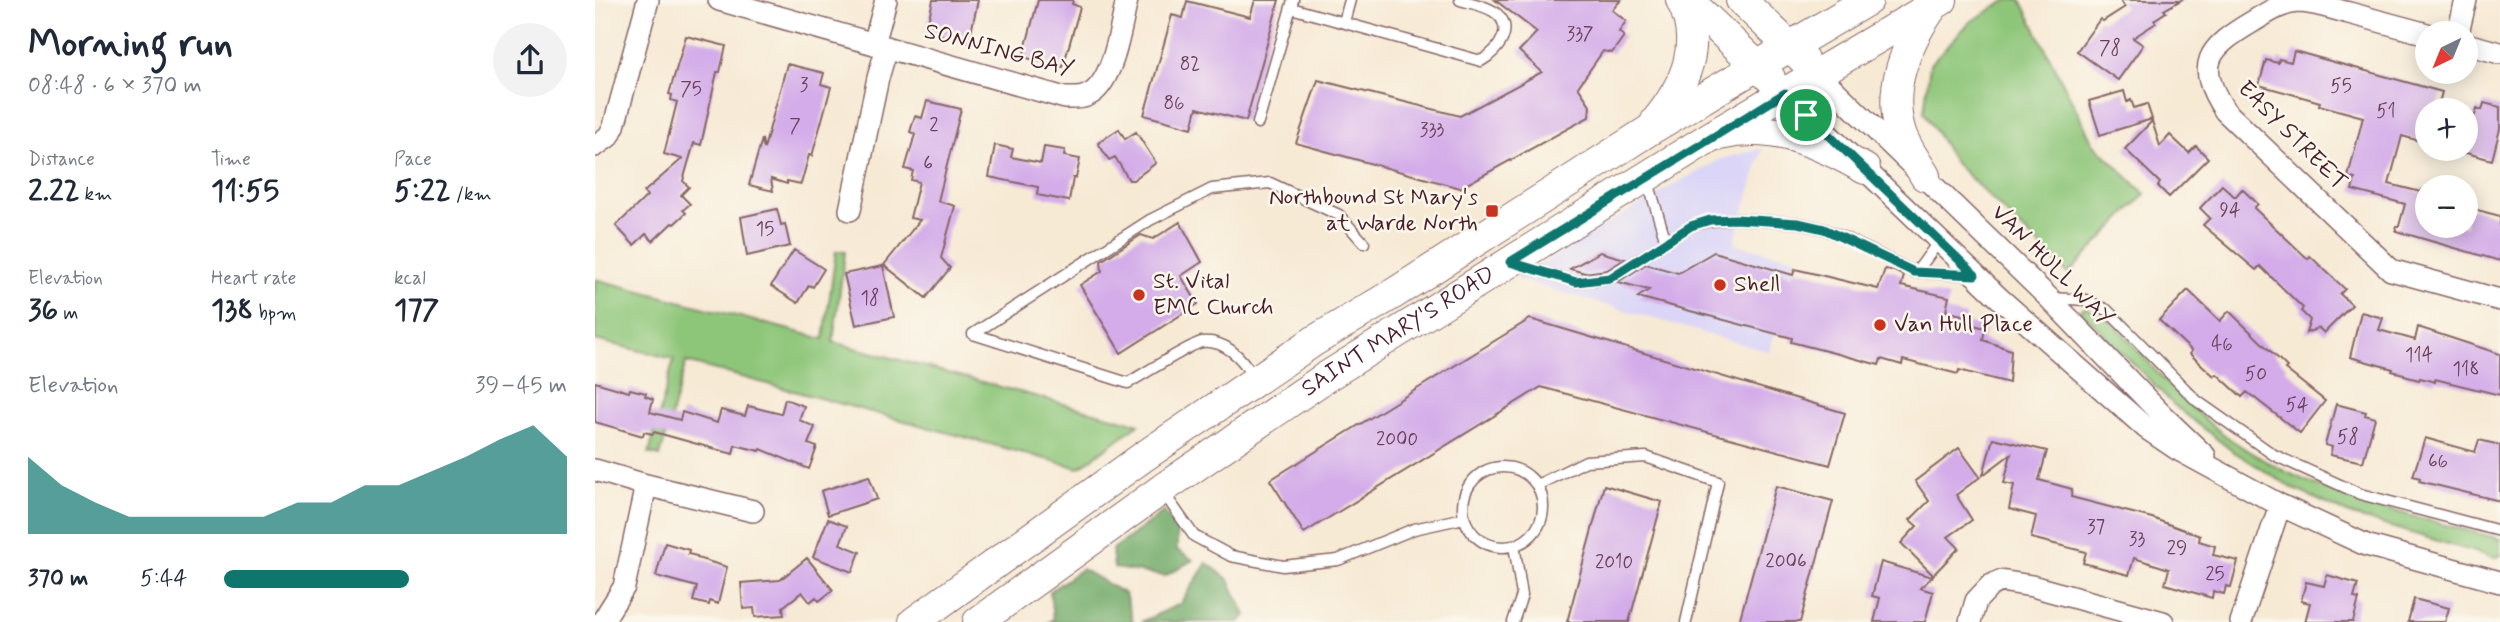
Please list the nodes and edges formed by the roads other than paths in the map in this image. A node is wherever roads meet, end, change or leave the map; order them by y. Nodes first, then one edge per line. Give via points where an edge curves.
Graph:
1 (648, 0) edge
2 (719, 0) edge
3 (886, 0) edge
4 (1127, 0) edge
5 (1350, 0) edge
6 (1459, 0) edge
7 (1681, 0) edge
8 (1688, 0) edge
9 (1741, 0) edge
10 (1868, 0) edge
11 (2466, 0) edge
12 (1939, 2) edge
13 (1292, 4) edge
14 (2461, 21) edge
15 (1344, 22) junction
16 (2415, 31) edge
17 (880, 46) junction
18 (1790, 47) junction
19 (2478, 47) edge
20 (2500, 53) edge
21 (1757, 66) junction
22 (1818, 74) junction
23 (1785, 93) junction
24 (1258, 123) dead end
25 (1649, 131) junction
26 (1710, 137) junction
27 (595, 146) edge
28 (1865, 169) junction
29 (1925, 176) junction
30 (1610, 200) junction
31 (850, 210) dead end
32 (1939, 241) junction
33 (1666, 242) junction
34 (1364, 243) dead end
35 (2005, 256) junction
36 (1510, 262) junction
37 (1914, 272) junction
38 (1975, 275) junction
39 (2049, 298) junction
40 (2500, 300) edge
41 (1256, 381) junction
42 (595, 470) edge
43 (2227, 476) junction
44 (646, 485) junction
45 (1537, 485) junction
46 (1161, 490) junction
47 (2280, 505) junction
48 (753, 511) dead end
49 (1464, 519) junction
50 (2500, 531) edge
51 (1514, 545) junction
52 (2500, 582) edge
53 (602, 622) edge
54 (914, 622) edge
55 (978, 622) edge
56 (1513, 622) edge
57 (1686, 622) edge
58 (1970, 622) edge
59 (2163, 622) edge
60 (2241, 622) edge

1 - 27 street via 614,126
2 - 17 street, SONNING BAY
3 - 17 street
4 - 17 street, SONNING BAY via 1108,72 1102,84 1080,99
5 - 15 lane
6 - 15 lane via 1494,12 1503,23 1504,38 1495,54 1481,61
7 - 25 main road via 1689,19 1689,65 1677,95
8 - 21 main road
9 - 18 main road
10 - 18 main road, SAINT MARY'S ROAD
11 - 14 street
12 - 22 main road, SAINT MARY'S ROAD
12 - 29 main road via 1906,51 1896,102 1902,135
13 - 15 lane
13 - 24 lane
16 - 40 street, EASY STREET via 2310,3 2289,3 2214,50 2209,61 2212,92 2225,111 2391,270
17 - 31 street
18 - 21 main road, SAINT MARY'S ROAD
18 - 22 main road
19 - 20 street
21 - 23 main road
21 - 25 main road, SAINT MARY'S ROAD
22 - 23 main road, SAINT MARY'S ROAD
22 - 29 street, VAN HULL WAY
23 - 26 main road, SAINT MARY'S ROAD
23 - 28 street, VAN HULL WAY
25 - 41 main road, SAINT MARY'S ROAD
26 - 28 main road via 1734,132 1790,135 1823,146
26 - 30 main road, SAINT MARY'S ROAD
28 - 32 street, VAN HULL WAY
29 - 35 street, VAN HULL WAY
30 - 33 lane via 1649,185
30 - 36 main road, SAINT MARY'S ROAD
32 - 37 lane
32 - 38 street, VAN HULL WAY
33 - 36 lane via 1610,278 1576,282
33 - 37 lane via 1710,220 1798,223 1836,234
34 - 41 lane via 1339,215 1269,183 1212,189 1150,220 972,334 1128,383 1201,342 1225,346 1243,359
35 - 38 street
35 - 39 street, VAN HULL WAY
36 - 46 main road, SAINT MARY'S ROAD via 1326,377
37 - 38 lane
38 - 43 street, VAN HULL WAY via 2137,421
39 - 43 street, VAN HULL WAY
39 - 50 lane via 2086,300 2107,310 2197,401 2274,455 2360,494
41 - 54 main road, SAINT MARY'S ROAD
42 - 44 street
43 - 47 street, VAN HULL WAY
44 - 48 street
44 - 53 street via 624,587
45 - 49 lane via 1518,469 1505,466 1480,473 1464,493
45 - 51 lane via 1543,511 1539,525 1531,536
45 - 57 lane via 1586,461 1646,457 1718,482
46 - 49 lane via 1194,536 1231,556 1283,566 1338,560 1414,529
46 - 55 main road, SAINT MARY'S ROAD
47 - 52 street, VAN HULL WAY via 2366,545
47 - 60 street
49 - 51 lane via 1480,540 1492,546
51 - 56 lane via 1522,595
58 - 59 street via 1976,601 2000,581

